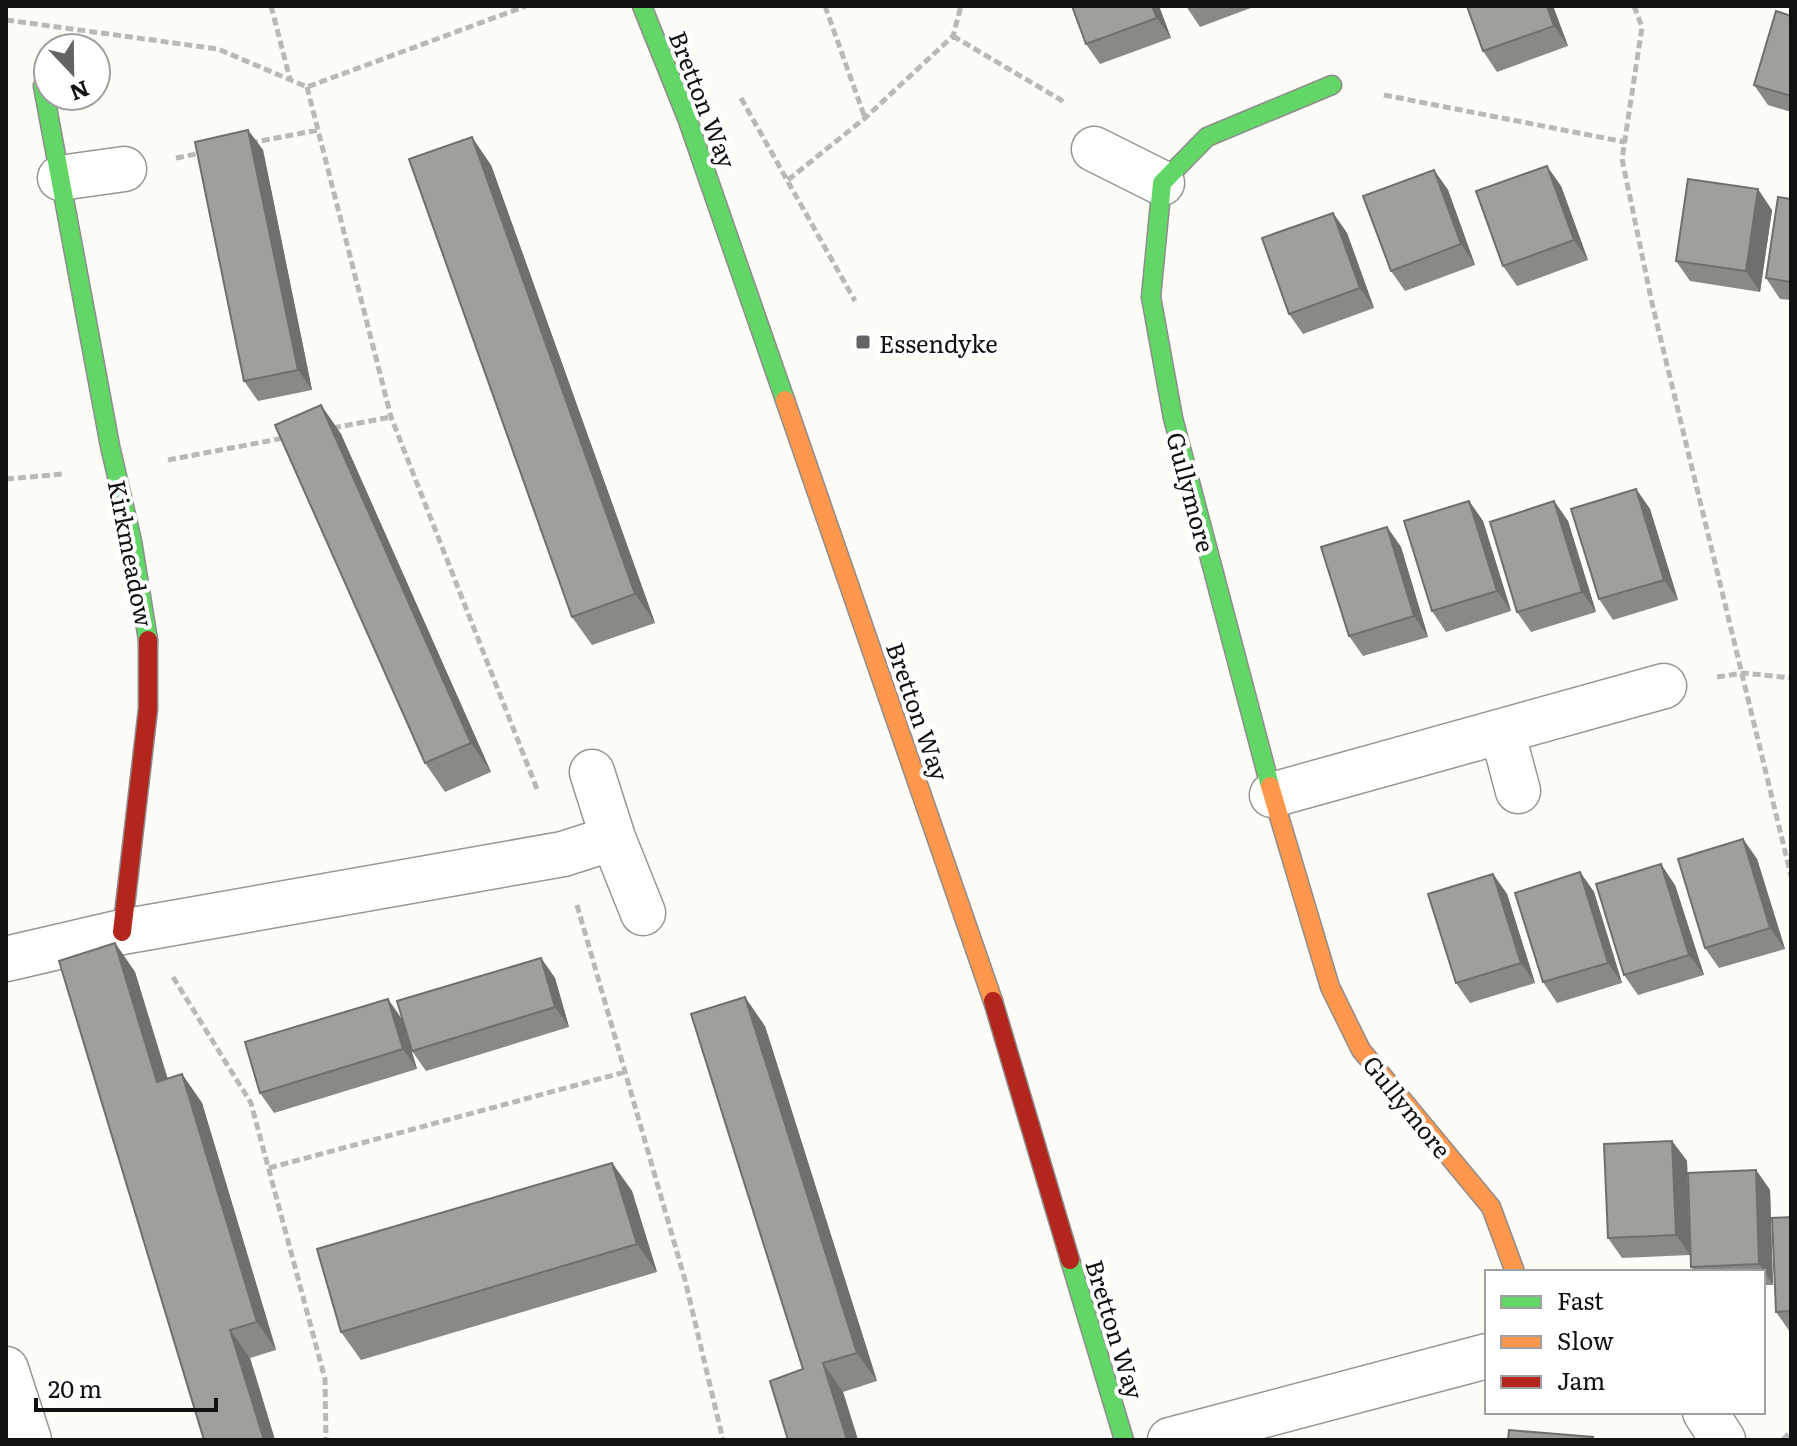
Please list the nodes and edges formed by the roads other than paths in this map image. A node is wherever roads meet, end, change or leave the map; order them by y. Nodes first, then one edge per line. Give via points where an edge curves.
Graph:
1 (642, 6) edge
2 (1332, 85) road end
3 (48, 112) edge
4 (1094, 149) road end
5 (124, 169) road end
6 (60, 178) junction
7 (1162, 183) junction
8 (1664, 686) road end
9 (1502, 731) junction
10 (592, 772) dead end
11 (1518, 791) dead end
12 (1272, 795) junction
13 (613, 838) junction
14 (643, 913) dead end
15 (141, 928) junction
16 (6, 959) edge
17 (1514, 1270) edge
18 (1485, 1357) edge
19 (6, 1369) edge
20 (1706, 1414) edge
21 (18, 1423) edge
22 (1124, 1440) edge
23 (1170, 1440) edge
24 (1723, 1440) edge

1 - 22 street, Bretton Way via 687,118 982,963
2 - 7 street via 1207,137
3 - 6 street, Kirkmeadow
4 - 7 street
5 - 6 street
6 - 15 street, Kirkmeadow via 148,629
7 - 12 street, Gullymore via 1151,297 1173,418
8 - 9 street
9 - 11 street
9 - 12 street
10 - 13 street
12 - 17 street, Gullymore via 1330,987 1361,1050 1491,1207
13 - 14 street
13 - 15 street via 563,854
15 - 16 street
18 - 23 street
19 - 21 street
20 - 24 street

